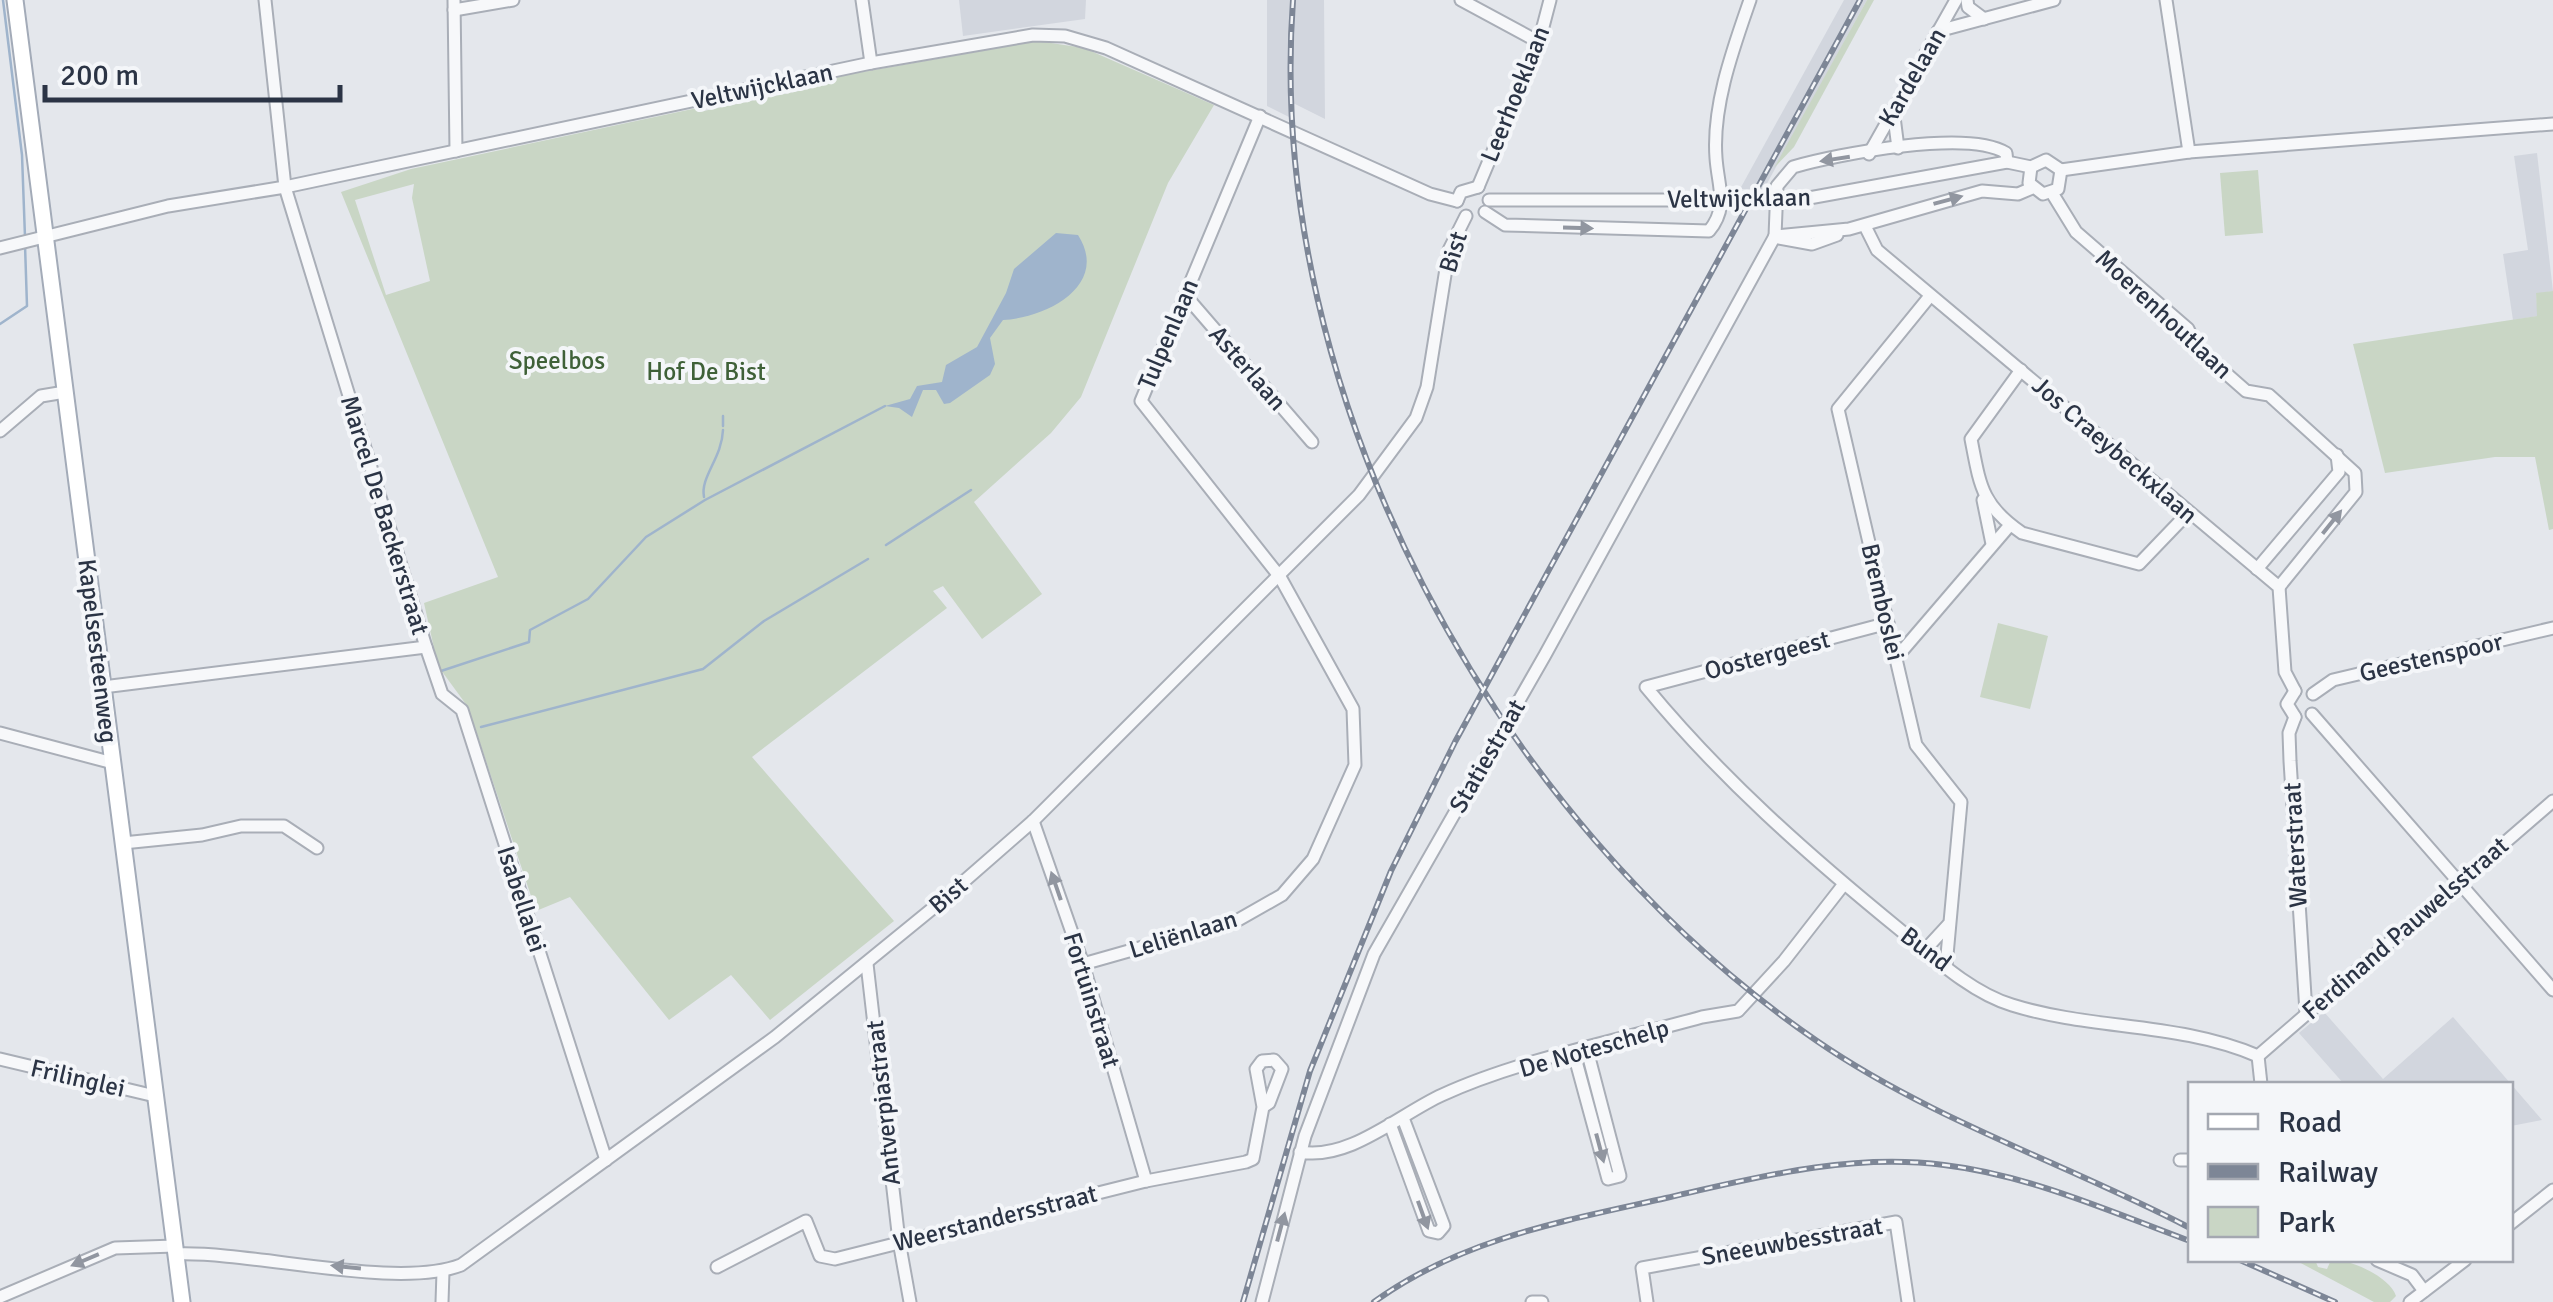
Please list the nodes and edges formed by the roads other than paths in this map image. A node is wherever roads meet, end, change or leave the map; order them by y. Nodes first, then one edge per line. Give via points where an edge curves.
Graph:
1 (14, 0) edge
2 (265, 0) edge
3 (513, 0) edge
4 (862, 0) edge
5 (1460, 0) edge
6 (1550, 0) edge
7 (1750, 0) edge
8 (1956, 0) edge
9 (1968, 0) edge
10 (2054, 0) edge
11 (2166, 0) edge
12 (454, 5) edge
13 (1984, 18) junction
14 (1938, 31) junction
15 (1540, 42) junction
16 (871, 63) junction
17 (1893, 110) junction
18 (1260, 116) junction
19 (2553, 124) edge
20 (1898, 148) junction
21 (456, 151) junction
22 (2189, 152) junction
23 (1869, 154) junction
24 (2008, 162) junction
25 (1986, 166) junction
26 (2061, 170) junction
27 (2030, 178) junction
28 (285, 187) junction
29 (1478, 187) junction
30 (2052, 193) junction
31 (1458, 200) junction
32 (1487, 206) junction
33 (1466, 216) junction
34 (1865, 226) junction
35 (1775, 236) junction
36 (45, 240) junction
37 (0, 248) edge
38 (1185, 295) junction
39 (1930, 296) junction
40 (2021, 370) junction
41 (64, 392) junction
42 (0, 431) edge
43 (1312, 442) dead end
44 (2337, 455) junction
45 (1984, 500) junction
46 (2187, 514) junction
47 (2010, 525) junction
48 (1992, 544) junction
49 (2256, 569) junction
50 (1280, 577) junction
51 (2279, 587) junction
52 (1888, 623) junction
53 (2553, 628) edge
54 (426, 647) junction
55 (1896, 658) junction
56 (103, 687) junction
57 (1646, 687) joint
58 (2294, 691) junction
59 (2313, 694) junction
60 (2312, 714) junction
61 (2295, 717) junction
62 (0, 734) edge
63 (112, 764) junction
64 (2553, 800) edge
65 (1033, 821) junction
66 (123, 843) junction
67 (317, 848) dead end
68 (2460, 880) junction
69 (1844, 884) junction
70 (1948, 925) junction
71 (1925, 950) junction
72 (867, 964) junction
73 (1083, 964) junction
74 (1946, 966) junction
75 (2302, 974) junction
76 (2553, 990) edge
77 (2328, 993) junction
78 (2306, 1012) junction
79 (1580, 1052) junction
80 (2258, 1056) junction
81 (0, 1059) edge
82 (2261, 1082) edge
83 (155, 1096) junction
84 (1263, 1107) dead end
85 (1403, 1118) junction
86 (1390, 1124) junction
87 (1300, 1152) junction
88 (606, 1160) junction
89 (1146, 1180) junction
90 (2553, 1190) edge
91 (2513, 1222) edge
92 (898, 1241) junction
93 (176, 1250) junction
94 (2382, 1262) edge
95 (2462, 1262) edge
96 (717, 1268) dead end
97 (443, 1272) junction
98 (2424, 1291) junction
99 (0, 1297) edge
100 (182, 1302) edge
101 (442, 1302) edge
102 (910, 1302) edge
103 (1262, 1302) edge
104 (1532, 1302) edge
105 (1542, 1302) edge
106 (1647, 1302) edge
107 (1908, 1302) edge
108 (2410, 1302) edge

1 - 36 main road, Kapelsesteenweg
2 - 28 street, Marcel De Backerstraat
3 - 12 street
4 - 16 street
5 - 15 street
6 - 15 street, Leerhoeklaan
32 -> 7 street, Veltwijcklaan via 1505,225 1712,228 1723,207 1716,158 1723,96
8 - 14 street, Kardelaan
9 - 13 street
10 - 13 street
11 - 22 street
12 - 21 street
13 - 14 street
14 - 17 street, Kardelaan
15 - 29 street, Leerhoeklaan
16 - 18 street, Veltwijcklaan via 1033,35 1065,36
16 - 21 street, Veltwijcklaan
17 - 20 street
17 - 23 street, Kardelaan
18 - 31 street, Veltwijcklaan via 1430,194
18 - 38 street, Tulpenlaan
19 - 22 street, Veltwijcklaan
20 - 23 street
20 - 24 street via 1977,141 2006,154
21 - 28 street, Veltwijcklaan
22 - 26 street, Veltwijcklaan
23 -> 35 street via 1801,165 1782,176 1775,192
24 - 25 street, Veltwijcklaan
24 - 27 street, Veltwijcklaan
25 - 27 street, Veltwijcklaan
25 - 32 street, Veltwijcklaan, bridge via 1798,200
26 - 27 street, Veltwijcklaan via 2046,160
26 - 30 street via 2062,182
27 - 30 street, Veltwijcklaan
34 -> 27 street, Veltwijcklaan via 1982,192 2018,194
28 - 36 street, Veltwijcklaan via 168,206
28 - 54 street, Marcel De Backerstraat
29 - 31 street via 1461,192
29 - 32 street
30 - 44 street, Moerenhoutlaan via 2076,232 2188,330 2197,348 2246,391 2269,395
31 - 33 street
32 - 33 street, Bist
33 - 50 street, Bist via 1448,250 1427,388 1416,418 1359,495
34 - 35 street, Veltwijcklaan via 1812,244
34 - 39 street, Jos Craeybeckxlaan via 1872,242
35 - 87 street, Statiestraat via 1374,954
36 - 37 street, Veltwijcklaan
36 - 41 main road, Kapelsesteenweg
38 - 43 street, Asterlaan
38 - 50 street, Tulpenlaan via 1140,400
39 - 40 street, Jos Craeybeckxlaan
39 - 52 street, Bremboslei via 1838,409
40 - 45 street via 1970,440
40 - 46 street, Jos Craeybeckxlaan
41 - 42 street via 41,396
41 - 56 main road, Kapelsesteenweg
44 - 49 street via 2338,472
51 -> 44 street, Moerenhoutlaan via 2356,492 2356,473
45 - 47 street
45 - 48 street
46 - 47 street via 2139,564
46 - 49 street, Jos Craeybeckxlaan
47 - 48 street
48 - 55 street
49 - 51 street, Jos Craeybeckxlaan
50 - 65 street, Bist
50 - 73 street, Leliënlaan via 1353,709 1357,735 1355,765 1313,860 1282,895 1238,920
51 - 58 street via 2285,672
52 - 55 street, Bremboslei
52 - 57 street, Oostergeest
53 - 59 street, Geestenspoor via 2333,680
54 - 56 street, Marcel De Backerstraat
54 - 88 street, Isabellalei via 442,694 462,710
55 - 70 street, Bremboslei via 1916,745 1960,802
56 - 63 main road, Kapelsesteenweg
57 - 69 street, Bund via 1734,786
58 - 59 street
58 - 61 street via 2287,704
59 - 60 street
60 - 61 street
60 - 68 street
61 - 75 street, Waterstraat via 2289,733
62 - 63 street
63 - 66 main road, Kapelsesteenweg
64 - 68 street, Ferdinand Pauwelsstraat
65 - 72 street, Bist
73 -> 65 street, Fortuinstraat
66 - 67 street via 284,826
66 - 83 main road, Kapelsesteenweg
68 - 76 street
68 - 77 street, Ferdinand Pauwelsstraat
69 - 71 street, Bund
69 - 79 street, De Noteschelp via 1738,1010
70 - 71 street
70 - 74 street, Bremboslei
71 - 74 street, Bund
72 - 88 street, Bist
72 - 92 street, Antverpiastraat
73 - 89 street, Fortuinstraat
74 - 80 street, Bund via 2015,1006 2145,1025
75 - 77 street
75 - 78 street, Waterstraat
77 - 78 street, Ferdinand Pauwelsstraat
78 - 80 street, Ferdinand Pauwelsstraat
79 -> 79 street via 1608,1179 1620,1176
79 - 85 street, De Noteschelp via 1440,1095
80 - 82 street
81 - 83 street, Frilinglei
83 - 93 main road, Kapelsesteenweg
84 - 89 street, Weerstandersstraat via 1253,1159
85 - 86 street, De Noteschelp
86 -> 85 street via 1429,1231 1438,1234 1444,1226
86 - 87 street, De Noteschelp via 1321,1152
103 -> 87 street, Statiestraat
88 - 97 street, Bist via 476,1257
89 - 92 street, Weerstandersstraat
90 - 91 street
92 - 96 street, Weerstandersstraat via 834,1259 820,1256 806,1221
92 - 102 street, Antverpiastraat
97 -> 93 street, Bist
93 -> 99 street, Bist via 115,1248
93 - 100 main road, Kapelsesteenweg
94 - 98 street via 2412,1275
95 - 98 street
97 - 101 street
98 - 108 street
104 - 105 street
106 - 107 street, Sneeuwbesstraat via 1642,1268 1896,1222

